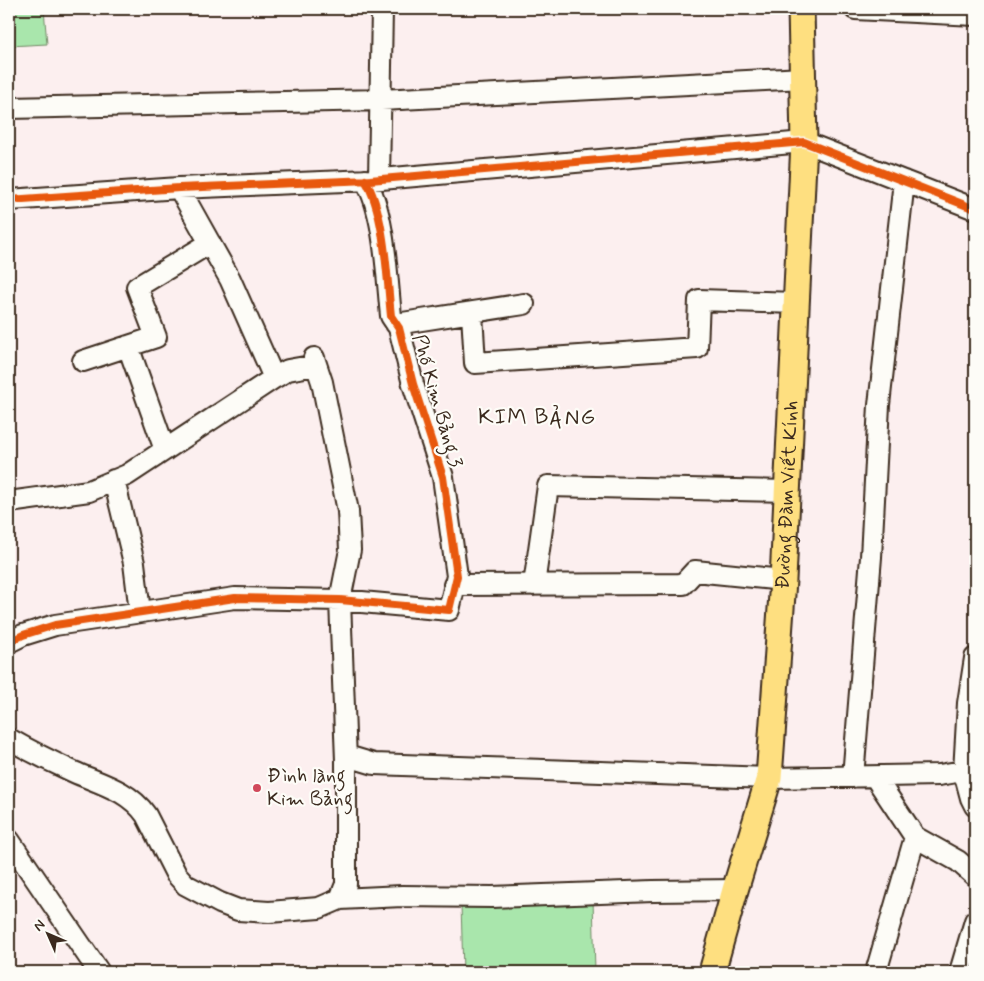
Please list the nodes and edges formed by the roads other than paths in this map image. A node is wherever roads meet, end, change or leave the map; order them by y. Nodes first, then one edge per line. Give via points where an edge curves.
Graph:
1 (382, 9) edge
2 (801, 9) edge
3 (855, 9) edge
4 (975, 15) edge
5 (803, 78) junction
6 (381, 100) junction
7 (9, 108) edge
8 (804, 142) junction
9 (372, 180) junction
10 (904, 181) junction
11 (178, 188) junction
12 (9, 200) edge
13 (975, 209) edge
14 (210, 243) junction
15 (797, 303) junction
16 (524, 304) dead end
17 (472, 314) junction
18 (396, 324) junction
19 (128, 346) junction
20 (83, 361) dead end
21 (274, 378) junction
22 (165, 450) junction
23 (114, 480) junction
24 (787, 491) junction
25 (9, 502) edge
26 (783, 580) junction
27 (534, 585) junction
28 (454, 586) junction
29 (340, 600) junction
30 (140, 612) junction
31 (9, 642) edge
32 (975, 658) edge
33 (9, 739) edge
34 (346, 761) junction
35 (970, 771) edge
36 (853, 776) junction
37 (875, 777) junction
38 (769, 778) junction
39 (975, 806) edge
40 (915, 836) junction
41 (9, 840) edge
42 (975, 876) edge
43 (735, 890) junction
44 (340, 899) junction
45 (975, 921) edge
46 (99, 972) edge
47 (712, 972) edge
48 (876, 972) edge
49 (960, 972) edge

1 - 6 street
2 - 5 main road, Đường Đàm Viết Kính
3 - 4 street
5 - 6 street
5 - 8 main road, Đường Đàm Viết Kính
6 - 7 street
6 - 9 street
8 - 9 street
8 - 10 street
8 - 15 main road, Đường Đàm Viết Kính
9 - 11 street
9 - 18 street, Phố Kim Bảng 3 via 391,316
10 - 13 street
10 - 36 street via 879,405 871,557
11 - 12 street
11 - 14 street
14 - 19 street via 137,287 156,337
14 - 21 street via 230,279
15 - 17 street via 699,300 697,348 475,363
15 - 24 main road, Đường Đàm Viết Kính
16 - 17 street
17 - 18 street
18 - 28 street, Phố Kim Bảng 3 via 443,476 456,576
19 - 20 street
19 - 22 street
21 - 22 street
21 - 29 street via 315,361 322,382 348,511 350,550
22 - 23 street
23 - 25 street via 89,491
23 - 30 street via 134,563
24 - 26 main road, Đường Đàm Viết Kính
24 - 27 street via 548,486
26 - 27 street via 695,570 683,584
26 - 38 main road, Đường Đàm Viết Kính
27 - 28 street
28 - 29 street, Phố Kim Bảng 3 via 449,610
29 - 30 street, Phố Kim Bảng 3 via 235,598
29 - 34 street
30 - 31 street, Phố Kim Bảng 3 via 55,625
32 - 35 street via 968,704
33 - 44 street via 129,797 146,815 176,874 186,885 220,903 238,910 269,912 319,908
34 - 38 street via 354,758 374,764
34 - 44 street via 346,884
35 - 37 street
35 - 39 street via 971,798
36 - 37 street
36 - 38 street
37 - 40 street
38 - 43 main road, Đường Đàm Viết Kính
40 - 42 street via 958,861
40 - 48 street
41 - 46 street
43 - 44 street
43 - 47 main road, Đường Đàm Viết Kính
45 - 49 street

